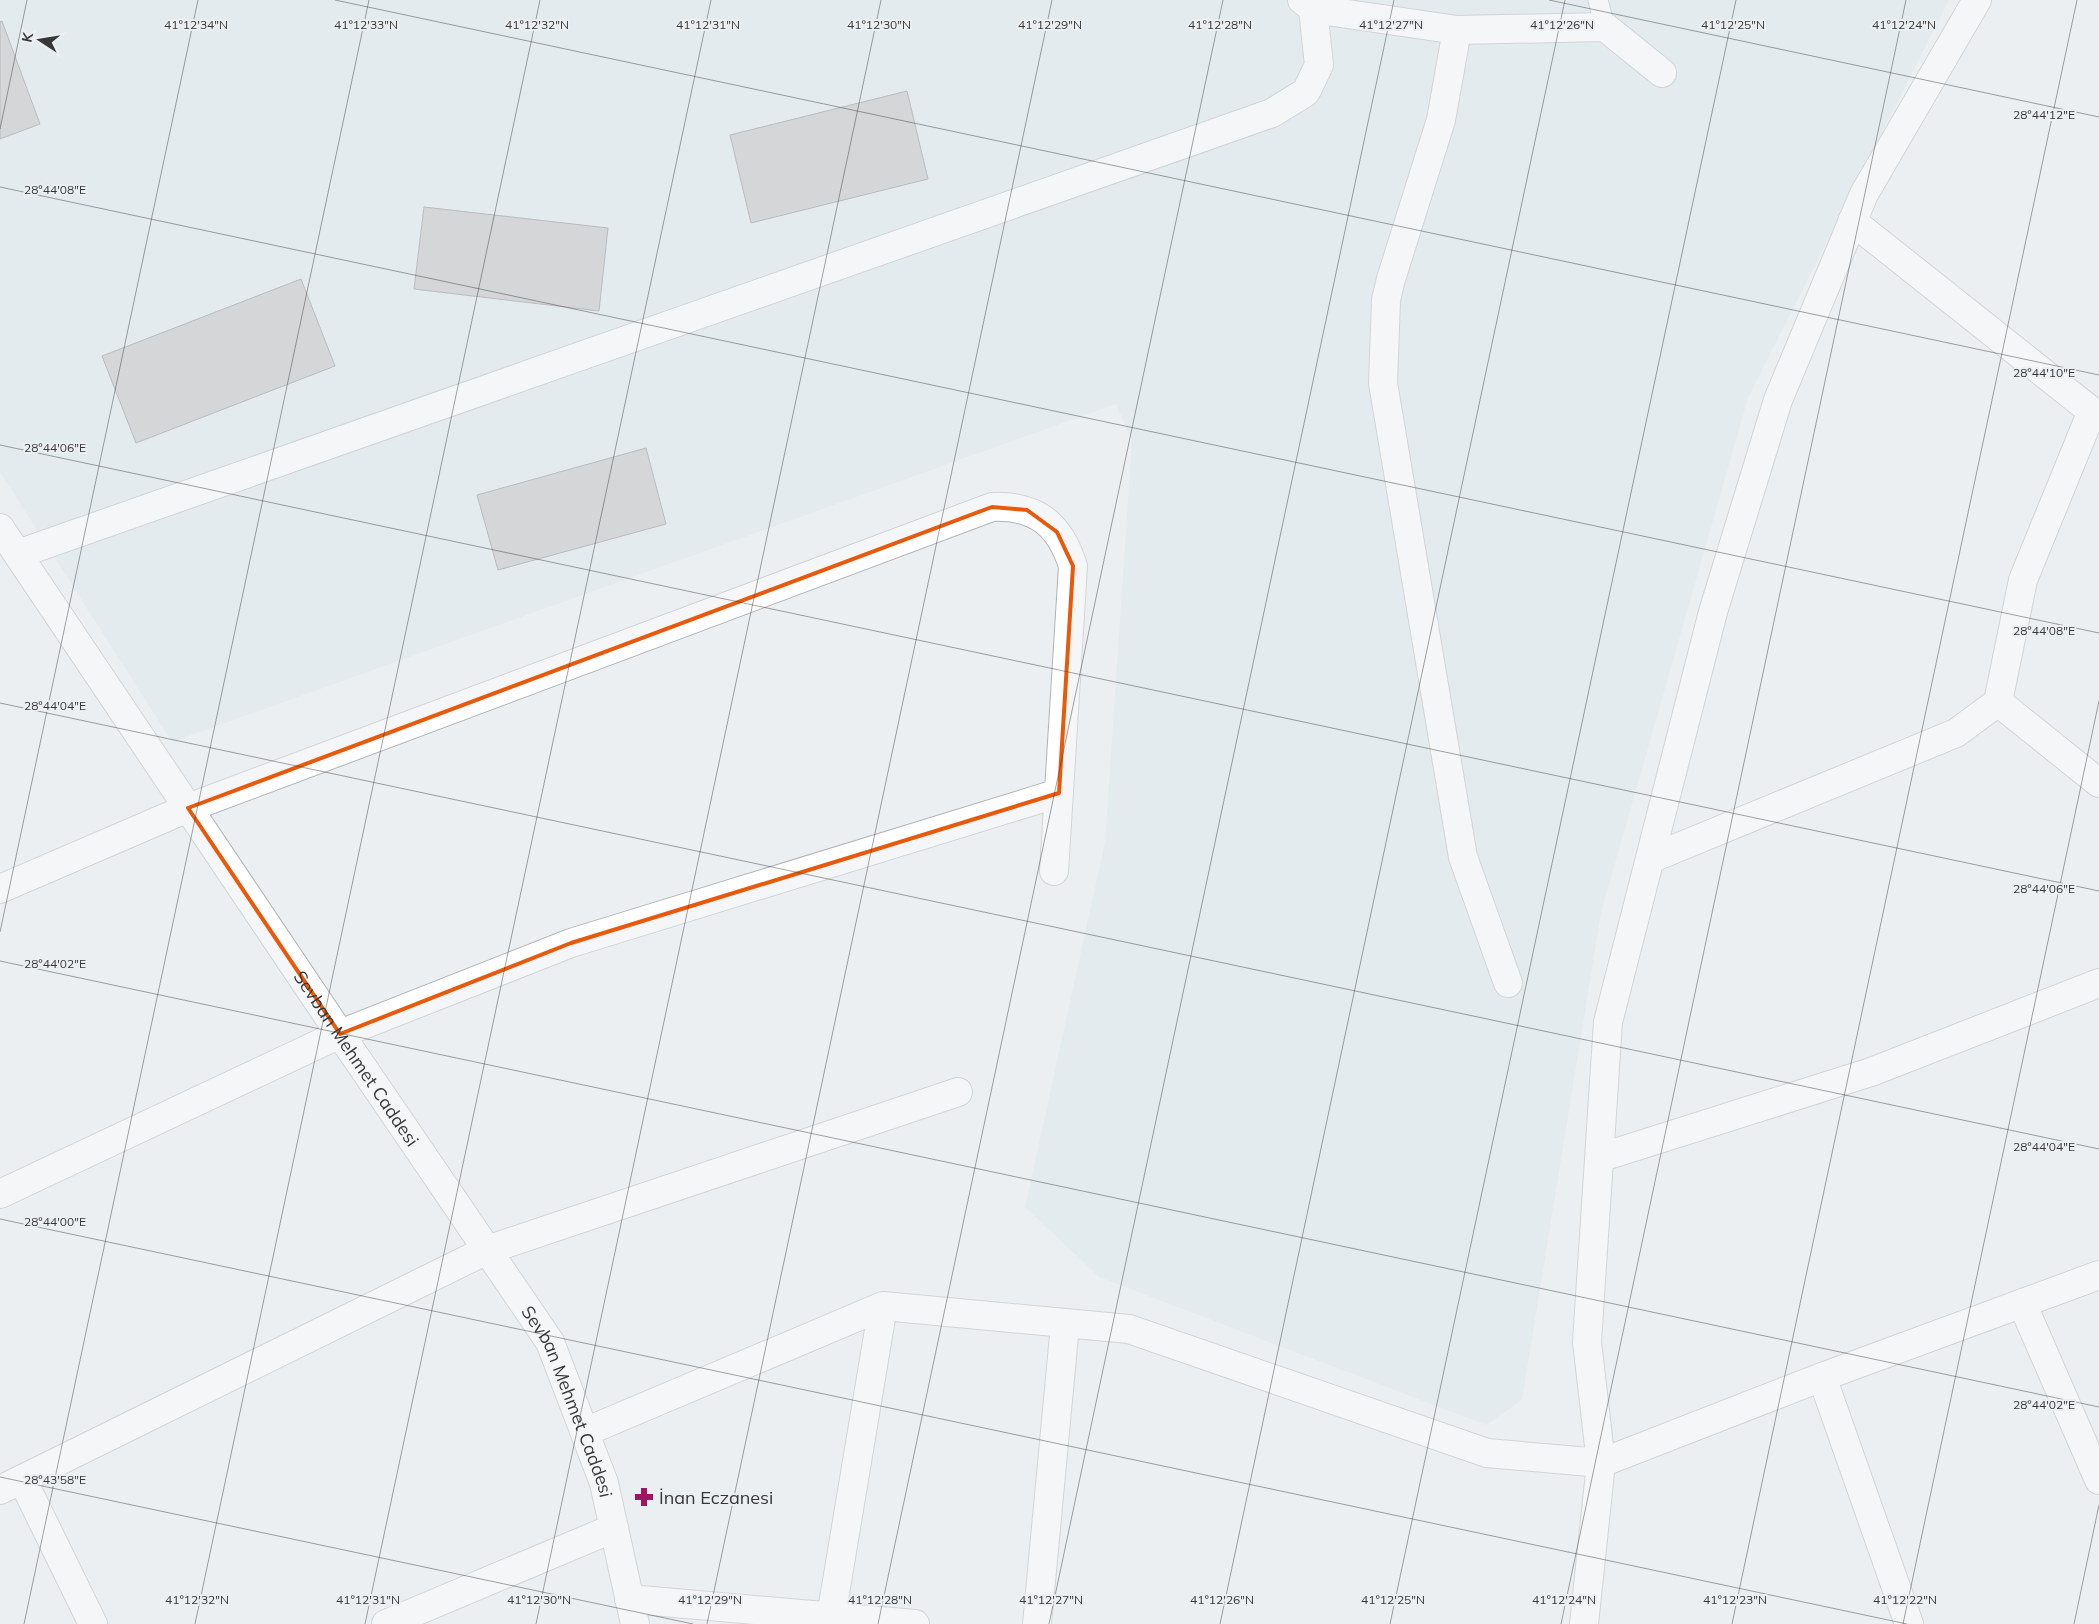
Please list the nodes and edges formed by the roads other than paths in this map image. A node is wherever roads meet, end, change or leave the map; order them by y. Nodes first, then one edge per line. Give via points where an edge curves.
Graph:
1 (1598, 0) edge
2 (1977, 0) edge
3 (1308, 4) edge
4 (1605, 26) junction
5 (1457, 30) junction
6 (1662, 73) dead end
7 (1852, 221) junction
8 (2095, 414) edge
9 (0, 528) edge
10 (18, 554) junction
11 (1998, 702) junction
12 (2099, 783) edge
13 (1059, 793) junction
14 (188, 808) junction
15 (1650, 860) junction
16 (1054, 871) dead end
17 (0, 889) edge
18 (1508, 983) dead end
19 (2099, 983) edge
20 (340, 1034) junction
21 (958, 1092) dead end
22 (1599, 1158) junction
23 (0, 1194) edge
24 (487, 1250) junction
25 (2099, 1275) edge
26 (2022, 1303) junction
27 (883, 1306) junction
28 (1065, 1324) junction
29 (1822, 1377) junction
30 (585, 1432) junction
31 (1601, 1463) junction
32 (2099, 1480) edge
33 (11, 1484) edge
34 (614, 1528) junction
35 (632, 1611) edge
36 (831, 1617) junction
37 (93, 1624) edge
38 (386, 1624) edge
39 (915, 1624) edge
40 (1037, 1624) edge
41 (1584, 1624) edge
42 (1909, 1624) edge

1 - 4 lane
2 - 7 street via 1864,194
3 - 5 street
3 - 10 street via 1319,65 1306,92 1272,113
4 - 5 street
4 - 6 street
5 - 18 street via 1441,120 1388,293 1383,384 1462,857
7 - 8 street
7 - 15 street via 1778,400 1713,612
8 - 11 street via 2023,580
9 - 10 street, Sevban Mehmet Caddesi
10 - 14 street, Sevban Mehmet Caddesi
11 - 12 street
11 - 15 street via 1956,733
13 - 14 street via 1073,566 1067,548 1043,518 1010,506 992,507
13 - 16 street
13 - 20 street via 571,943
14 - 17 street
14 - 20 street, Sevban Mehmet Caddesi
15 - 22 street via 1608,1022
19 - 22 street via 1871,1072
20 - 23 street
20 - 24 street, Sevban Mehmet Caddesi
21 - 24 street
22 - 31 street via 1587,1342
24 - 30 street, Sevban Mehmet Caddesi via 550,1342
24 - 33 street
25 - 26 street
26 - 29 street
26 - 32 street
27 - 28 street
27 - 30 street
27 - 36 street
28 - 31 street via 1129,1329 1487,1453
28 - 40 street
29 - 31 street
29 - 42 street
30 - 34 street, Sevban Mehmet Caddesi via 604,1483
31 - 41 street
33 - 37 street
34 - 35 street, Sevban Mehmet Caddesi
34 - 38 street
35 - 36 street
36 - 39 street

